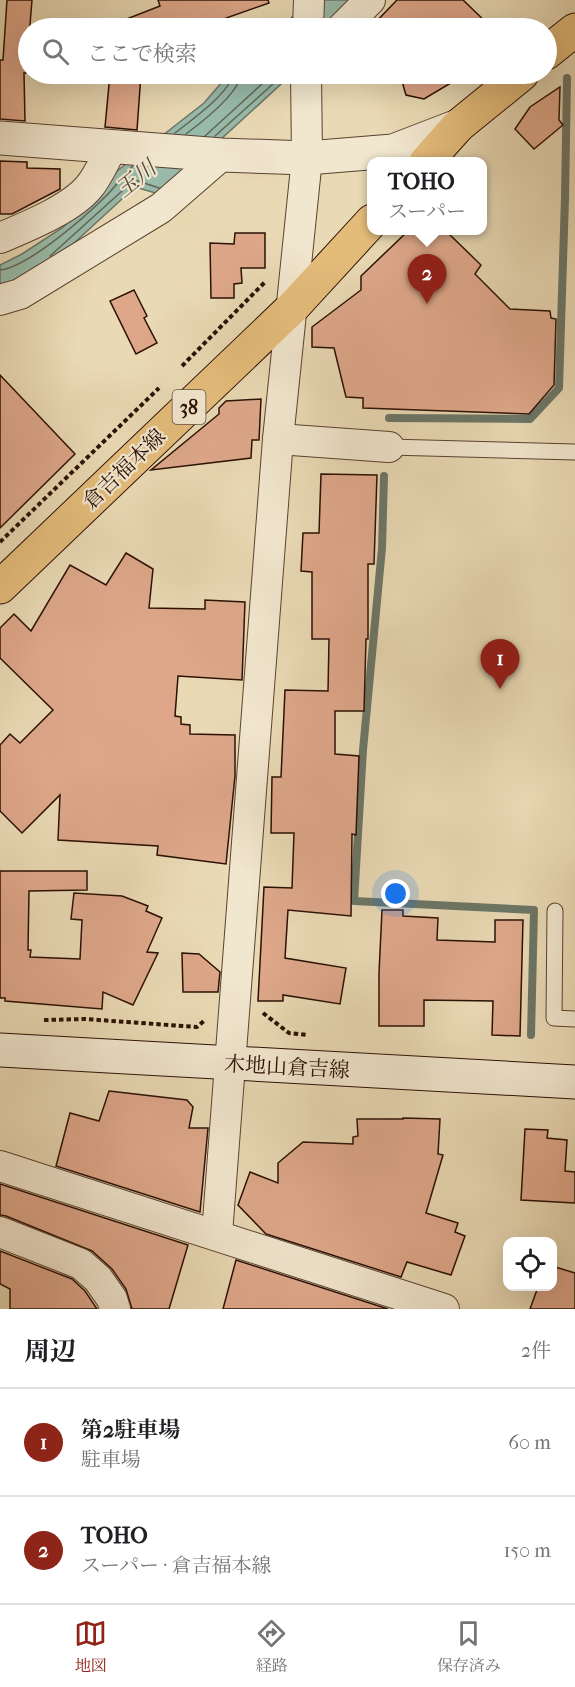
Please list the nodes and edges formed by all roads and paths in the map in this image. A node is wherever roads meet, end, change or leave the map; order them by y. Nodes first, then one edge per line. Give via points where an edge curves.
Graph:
1 (309, 0) edge
2 (370, 0) edge
3 (308, 18) edge
4 (352, 18) edge
5 (575, 30) edge
6 (557, 44) edge
7 (306, 84) edge
8 (510, 84) edge
9 (458, 126) junction
10 (0, 138) edge
11 (122, 146) junction
12 (218, 154) junction
13 (430, 157) edge
14 (307, 158) junction
15 (367, 226) edge
16 (0, 238) edge
17 (269, 278) dead end
18 (0, 300) edge
19 (293, 307) junction
20 (182, 366) dead end
21 (159, 388) dead end
22 (278, 440) junction
23 (388, 447) joint
24 (575, 452) edge
25 (0, 542) edge
26 (0, 587) edge
27 (555, 911) dead end
28 (261, 1012) dead end
29 (575, 1019) edge
30 (206, 1020) dead end
31 (42, 1021) dead end
32 (312, 1035) dead end
33 (0, 1050) edge
34 (229, 1064) junction
35 (575, 1082) edge
36 (0, 1166) edge
37 (0, 1232) edge
38 (217, 1234) junction
39 (430, 1307) edge
40 (115, 1309) edge

1 - 3 street
2 - 4 street
5 - 6 main road
7 - 14 street
8 - 9 main road
9 - 13 main road
9 - 14 main road via 393,151
10 - 11 main road
11 - 12 main road
11 - 16 street via 82,195 37,222
12 - 14 main road
12 - 18 street via 161,208 20,294
14 - 19 street
15 - 19 main road, 倉吉福本線 / 38
17 - 20 path
19 - 22 street
19 - 26 main road, 倉吉福本線 / 38
21 - 25 path
22 - 23 street
22 - 34 street
23 - 24 lane
27 - 29 lane via 554,1018
28 - 32 path via 289,1033
30 - 31 path via 197,1027 85,1019
33 - 34 main road, 木地山倉吉線
34 - 35 main road, 木地山倉吉線
34 - 38 street
36 - 38 street
37 - 40 street via 81,1264 98,1279
38 - 39 street

